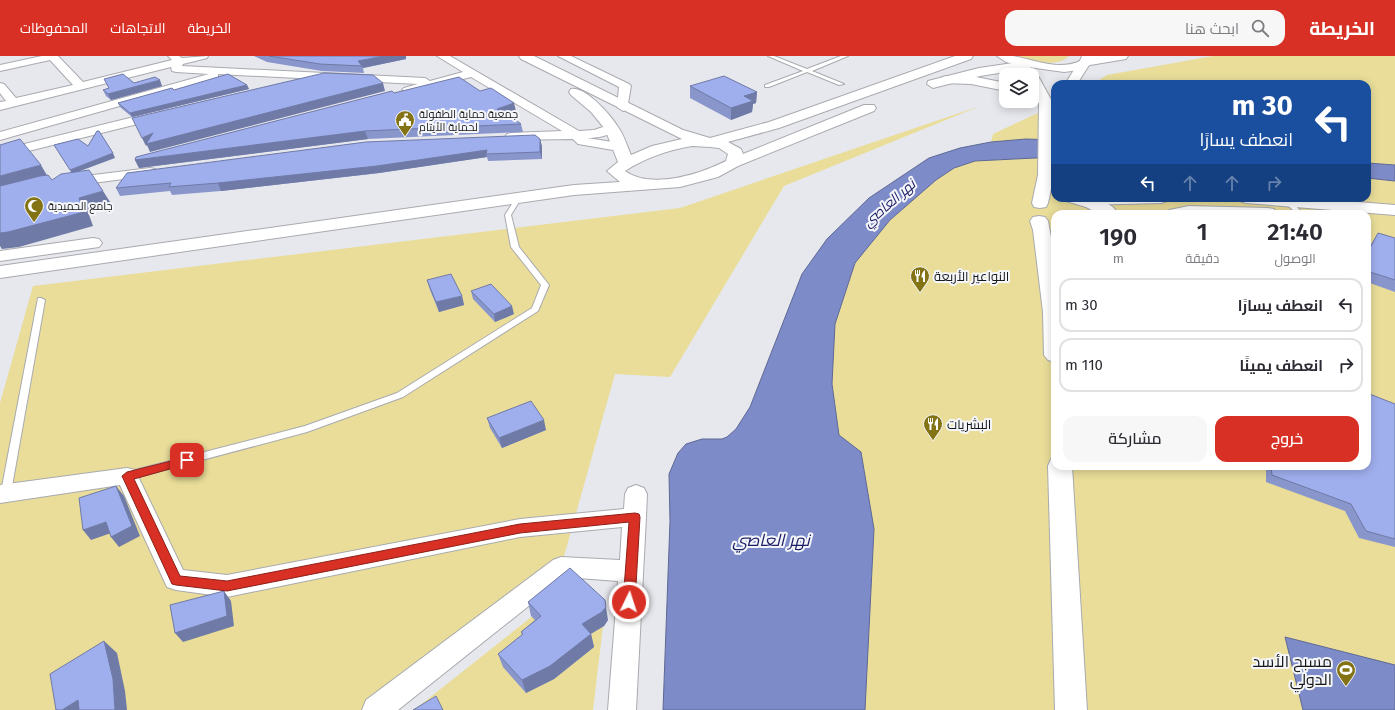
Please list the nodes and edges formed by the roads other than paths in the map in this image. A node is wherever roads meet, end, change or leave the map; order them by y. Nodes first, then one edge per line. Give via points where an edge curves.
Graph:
1 (203, 56) edge
2 (442, 56) edge
3 (510, 56) edge
4 (525, 56) edge
5 (563, 56) edge
6 (770, 56) edge
7 (846, 56) edge
8 (1003, 56) edge
9 (1122, 56) edge
10 (55, 57) edge
11 (963, 57) edge
12 (176, 59) edge
13 (1086, 59) edge
14 (0, 68) edge
15 (1023, 68) edge
16 (810, 71) junction
17 (1039, 71) edge
18 (230, 72) junction
19 (473, 72) junction
20 (999, 72) edge
21 (324, 76) junction
22 (947, 80) junction
23 (1073, 80) edge
24 (440, 81) junction
25 (841, 84) dead end
26 (0, 86) edge
27 (80, 86) junction
28 (281, 86) edge
29 (767, 86) dead end
30 (999, 86) edge
31 (922, 88) dead end
32 (1039, 91) edge
33 (394, 94) edge
34 (1039, 101) edge
35 (14, 103) junction
36 (882, 103) dead end
37 (1046, 105) junction
38 (0, 106) edge
39 (623, 107) junction
40 (167, 113) edge
41 (612, 128) junction
42 (577, 135) junction
43 (0, 136) edge
44 (500, 138) edge
45 (707, 143) junction
46 (619, 147) junction
47 (0, 154) edge
48 (140, 160) edge
49 (733, 163) junction
50 (621, 166) junction
51 (164, 171) edge
52 (651, 184) junction
53 (519, 198) junction
54 (1047, 200) edge
55 (1088, 202) edge
56 (1271, 202) edge
57 (1283, 204) edge
58 (1106, 210) edge
59 (1220, 210) edge
60 (1294, 210) edge
61 (1395, 210) edge
62 (1371, 220) edge
63 (1039, 221) junction
64 (1395, 223) edge
65 (1051, 228) edge
66 (0, 256) edge
67 (0, 272) edge
68 (1051, 290) edge
69 (42, 300) dead end
70 (1060, 470) edge
71 (127, 476) junction
72 (3, 493) edge
73 (631, 571) junction
74 (376, 710) edge
75 (622, 710) edge
76 (1071, 710) edge

1 - 12 street
2 - 19 street
3 - 41 main road via 578,94 596,109
4 - 39 main road
5 - 39 street via 625,86
6 - 16 lane
7 - 16 lane
8 - 15 main road
9 - 13 main road
10 - 14 street
10 - 27 street
11 - 45 main road via 782,123
12 - 18 street via 176,69
12 - 27 street
13 - 17 main road via 1072,67
13 - 23 main road
16 - 25 lane
16 - 29 lane
18 - 21 street
18 - 43 street
19 - 24 street
19 - 42 street
20 - 22 main road via 979,72
21 - 24 street
21 - 28 street
22 - 30 main road via 971,80
22 - 31 main road
24 - 33 street
26 - 35 street
27 - 35 street
32 - 37 main road
34 - 37 main road
35 - 38 street
36 - 49 main road
37 - 54 main road
39 - 45 main road via 678,133
40 - 47 street
41 - 42 street via 596,134
41 - 46 main road
42 - 44 street
42 - 46 street via 582,141
45 - 49 main road via 728,146 736,152
45 - 50 main road via 666,147 644,153
46 - 50 main road
48 - 51 street via 55,183
49 - 52 main road via 706,175 680,182
50 - 52 main road via 623,178 632,182
50 - 66 main road
52 - 53 main road via 574,190
53 - 67 main road
53 - 71 lane via 508,215 515,247 545,285 535,309 400,395 307,429
54 - 63 main road via 1034,211
55 - 58 main road
56 - 57 main road
57 - 59 main road
57 - 60 lane
57 - 61 main road
62 - 64 main road
63 - 65 main road
63 - 68 main road
69 - 72 lane
70 - 76 main road
71 - 72 street
71 - 73 street via 176,580 227,586 635,506
73 - 74 street via 562,567
73 - 75 street

